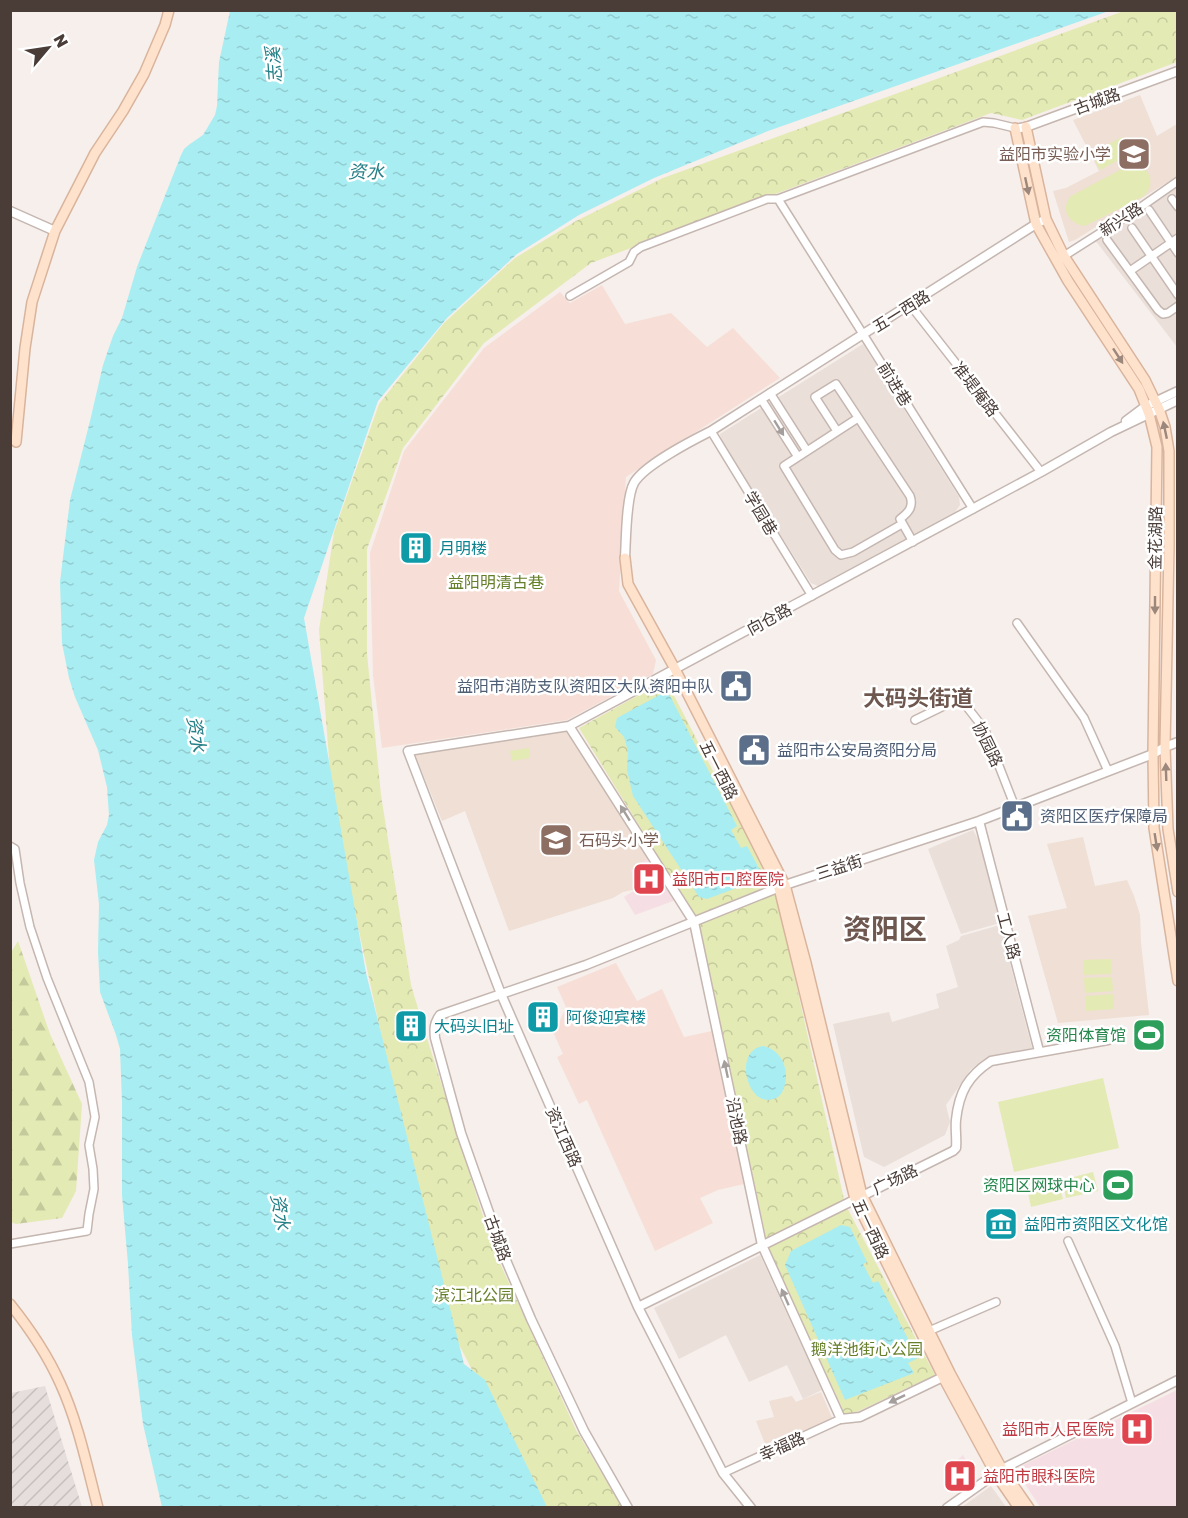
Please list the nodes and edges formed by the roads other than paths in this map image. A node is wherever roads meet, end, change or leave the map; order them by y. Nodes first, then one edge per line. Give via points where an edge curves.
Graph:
1 (169, 10) edge
2 (1178, 71) edge
3 (1026, 127) junction
4 (1015, 128) junction
5 (1178, 181) edge
6 (778, 199) junction
7 (1172, 199) dead end
8 (1178, 207) edge
9 (1149, 210) dead end
10 (10, 211) edge
11 (1046, 219) junction
12 (1036, 225) junction
13 (1132, 228) dead end
14 (55, 231) junction
15 (1178, 238) edge
16 (1107, 240) dead end
17 (1170, 243) junction
18 (1178, 253) edge
19 (1064, 256) junction
20 (1151, 256) junction
21 (1130, 271) junction
22 (1178, 295) edge
23 (570, 296) dead end
24 (911, 306) junction
25 (1178, 306) edge
26 (863, 334) junction
27 (1178, 391) edge
28 (770, 393) junction
29 (761, 399) junction
30 (1178, 400) edge
31 (1157, 405) junction
32 (1147, 410) junction
33 (858, 418) junction
34 (711, 431) junction
35 (837, 431) junction
36 (16, 442) dead end
37 (807, 451) junction
38 (798, 457) junction
39 (1041, 472) junction
40 (973, 509) junction
41 (902, 524) junction
42 (913, 542) junction
43 (625, 558) joint
44 (812, 596) junction
45 (1017, 623) dead end
46 (672, 670) junction
47 (915, 720) dead end
48 (569, 726) junction
49 (1178, 742) edge
50 (1165, 747) junction
51 (408, 751) joint
52 (1154, 754) junction
53 (1108, 771) junction
54 (1015, 807) junction
55 (978, 821) junction
56 (10, 846) edge
57 (782, 887) junction
58 (1178, 892) edge
59 (694, 922) junction
60 (1178, 981) edge
61 (501, 994) junction
62 (1108, 1040) dead end
63 (1039, 1052) junction
64 (859, 1197) junction
65 (1068, 1241) dead end
66 (10, 1244) edge
67 (762, 1245) junction
68 (996, 1302) dead end
69 (10, 1304) edge
70 (638, 1307) junction
71 (929, 1331) junction
72 (946, 1375) junction
73 (1178, 1380) edge
74 (1132, 1403) junction
75 (841, 1419) junction
76 (998, 1471) junction
77 (723, 1473) junction
78 (98, 1508) edge
79 (628, 1508) edge
80 (750, 1508) edge
81 (947, 1508) edge
82 (1019, 1508) edge
83 (1029, 1508) edge

1 - 14 main road via 144,74 95,153
2 - 3 street, 古城路
3 - 4 street, 古城路
3 - 11 main road
4 - 6 street via 983,122
4 -> 12 main road, 金花湖路
5 - 19 street, 新兴路
6 - 23 street via 766,199 641,247 629,262
6 - 26 street, 前进巷
7 - 8 street
9 - 17 street
10 - 14 street
11 - 12 street, 五一西路
11 - 19 main road
12 - 24 street, 五一西路
12 -> 32 main road, 金花湖路 via 1139,389
13 - 20 street
14 - 36 main road via 32,302
15 - 17 street
16 - 21 street
17 - 18 street
17 - 20 street
19 - 31 main road via 1145,380
20 - 21 street
20 - 22 street
21 - 25 street via 1163,314
24 - 26 street, 五一西路
24 - 39 street, 准堤庵路
26 - 28 street, 五一西路
26 - 40 street, 前进巷
27 - 31 street, 向仓路
28 - 29 street, 五一西路
28 - 37 street
29 - 34 street, 五一西路
29 -> 38 street
30 - 31 street, 向仓路
31 - 32 street, 向仓路
50 -> 31 main road via 1169,452
32 - 39 street, 向仓路
32 -> 52 main road, 金花湖路 via 1156,447
33 - 35 street
33 - 35 street via 836,384 814,397
33 - 41 street via 910,496 911,506 900,519
34 - 43 street, 五一西路 via 685,444 634,482
34 - 44 street, 学园巷
35 - 37 street
37 - 38 street
38 - 41 street via 784,466 835,550 842,555
39 - 40 street, 向仓路
40 - 42 street, 向仓路
41 - 42 street
42 - 44 street, 向仓路
43 - 46 main road, 五一西路 via 626,593
44 - 46 street, 向仓路
45 - 53 street via 1084,718
46 - 48 street, 向仓路
46 - 57 main road, 五一西路
47 - 54 street, 协园路 via 960,698 985,730
48 - 51 street, 向仓路
59 -> 48 street, 沿池路
49 - 50 street, 三益街
50 - 52 street, 三益街
58 -> 50 main road via 1168,829
51 - 61 street, 资江西路
52 - 53 street, 三益街
52 -> 60 main road, 金花湖路 via 1154,828
53 - 54 street, 三益街
54 - 55 street, 三益街
55 - 57 street, 三益街
55 - 63 street, 工人路
56 - 66 street via 15,849 30,927 89,1082 95,1117 89,1145 94,1189 87,1231
57 - 59 street, 三益街
57 - 64 main road, 五一西路
59 - 61 street, 三益街
67 -> 59 street, 沿池路
61 - 70 street, 资江西路
61 - 79 street, 古城路 via 440,1016 435,1038 461,1133 505,1258 584,1431
62 - 63 street, 广场路
63 - 64 street, 广场路 via 991,1061 978,1070 963,1092 956,1117 956,1148
64 - 67 street, 广场路
64 - 71 main road
64 - 72 main road, 五一西路
65 - 74 street via 1115,1346
67 - 70 street, 广场路
75 -> 67 street, 沿池路
68 - 71 street
69 - 78 main road via 47,1356 60,1383 72,1412
70 - 77 street, 资江西路
71 - 72 main road
72 -> 75 street via 860,1417
72 - 76 main road, 五一西路
73 - 74 street
74 - 76 street
75 - 77 street, 幸福路
76 - 81 street
76 - 82 main road, 五一西路
76 - 83 main road
77 - 80 street, 资江西路

